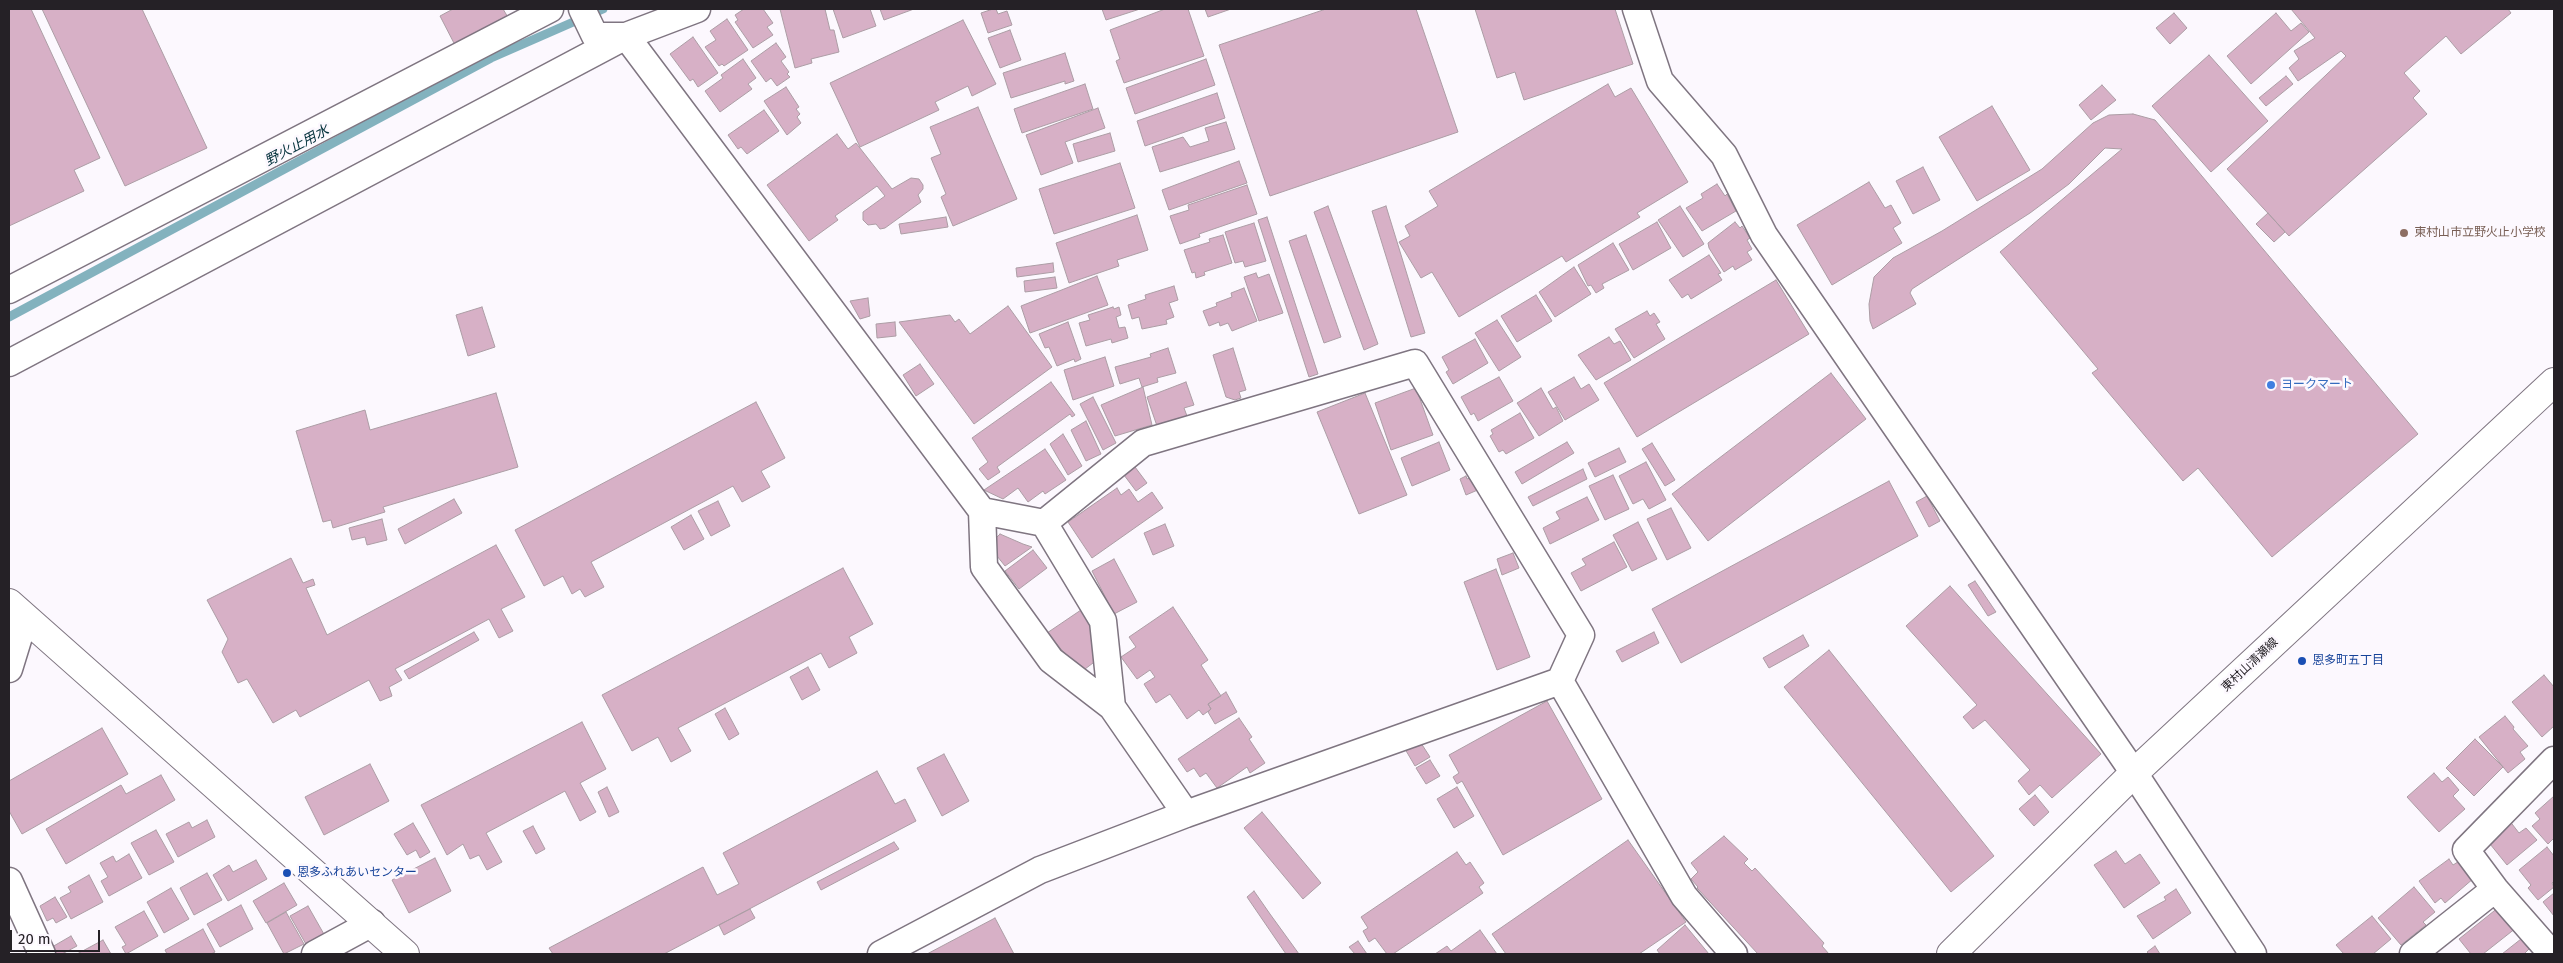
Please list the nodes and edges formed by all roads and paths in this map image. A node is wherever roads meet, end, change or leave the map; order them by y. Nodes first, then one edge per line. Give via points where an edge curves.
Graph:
1 (550, 9) edge
2 (582, 9) edge
3 (696, 9) edge
4 (1636, 9) edge
5 (626, 36) junction
6 (9, 290) edge
7 (9, 363) edge
8 (2554, 382) edge
9 (982, 511) junction
10 (1044, 523) junction
11 (17, 610) edge
12 (9, 669) edge
13 (1560, 681) junction
14 (1112, 707) junction
15 (2554, 760) edge
16 (2134, 773) junction
17 (1186, 814) junction
18 (9, 881) edge
19 (2495, 889) junction
20 (372, 923) junction
21 (42, 954) edge
22 (315, 954) edge
23 (405, 954) edge
24 (881, 954) edge
25 (1734, 954) edge
26 (1951, 954) edge
27 (2253, 954) edge
28 (2413, 954) edge
29 (2552, 954) edge

1 - 6 street
2 - 5 street via 595,36
3 - 5 street
4 - 16 street via 1660,81 1724,155 1764,235
5 - 7 street
5 - 9 street
8 - 16 main road, 東村山清瀬線
9 - 10 street
9 - 14 street via 984,567 1051,660
10 - 13 street via 1143,443 1415,363 1581,635
10 - 14 street via 1103,621
11 - 12 street
11 - 20 main road
13 - 17 street
13 - 25 street via 1684,896
14 - 17 street
15 - 19 street via 2466,850
16 - 26 main road, 東村山清瀬線
16 - 27 street
17 - 24 street via 1040,870
18 - 21 street
19 - 28 street
19 - 29 street
20 - 22 street
20 - 23 main road

